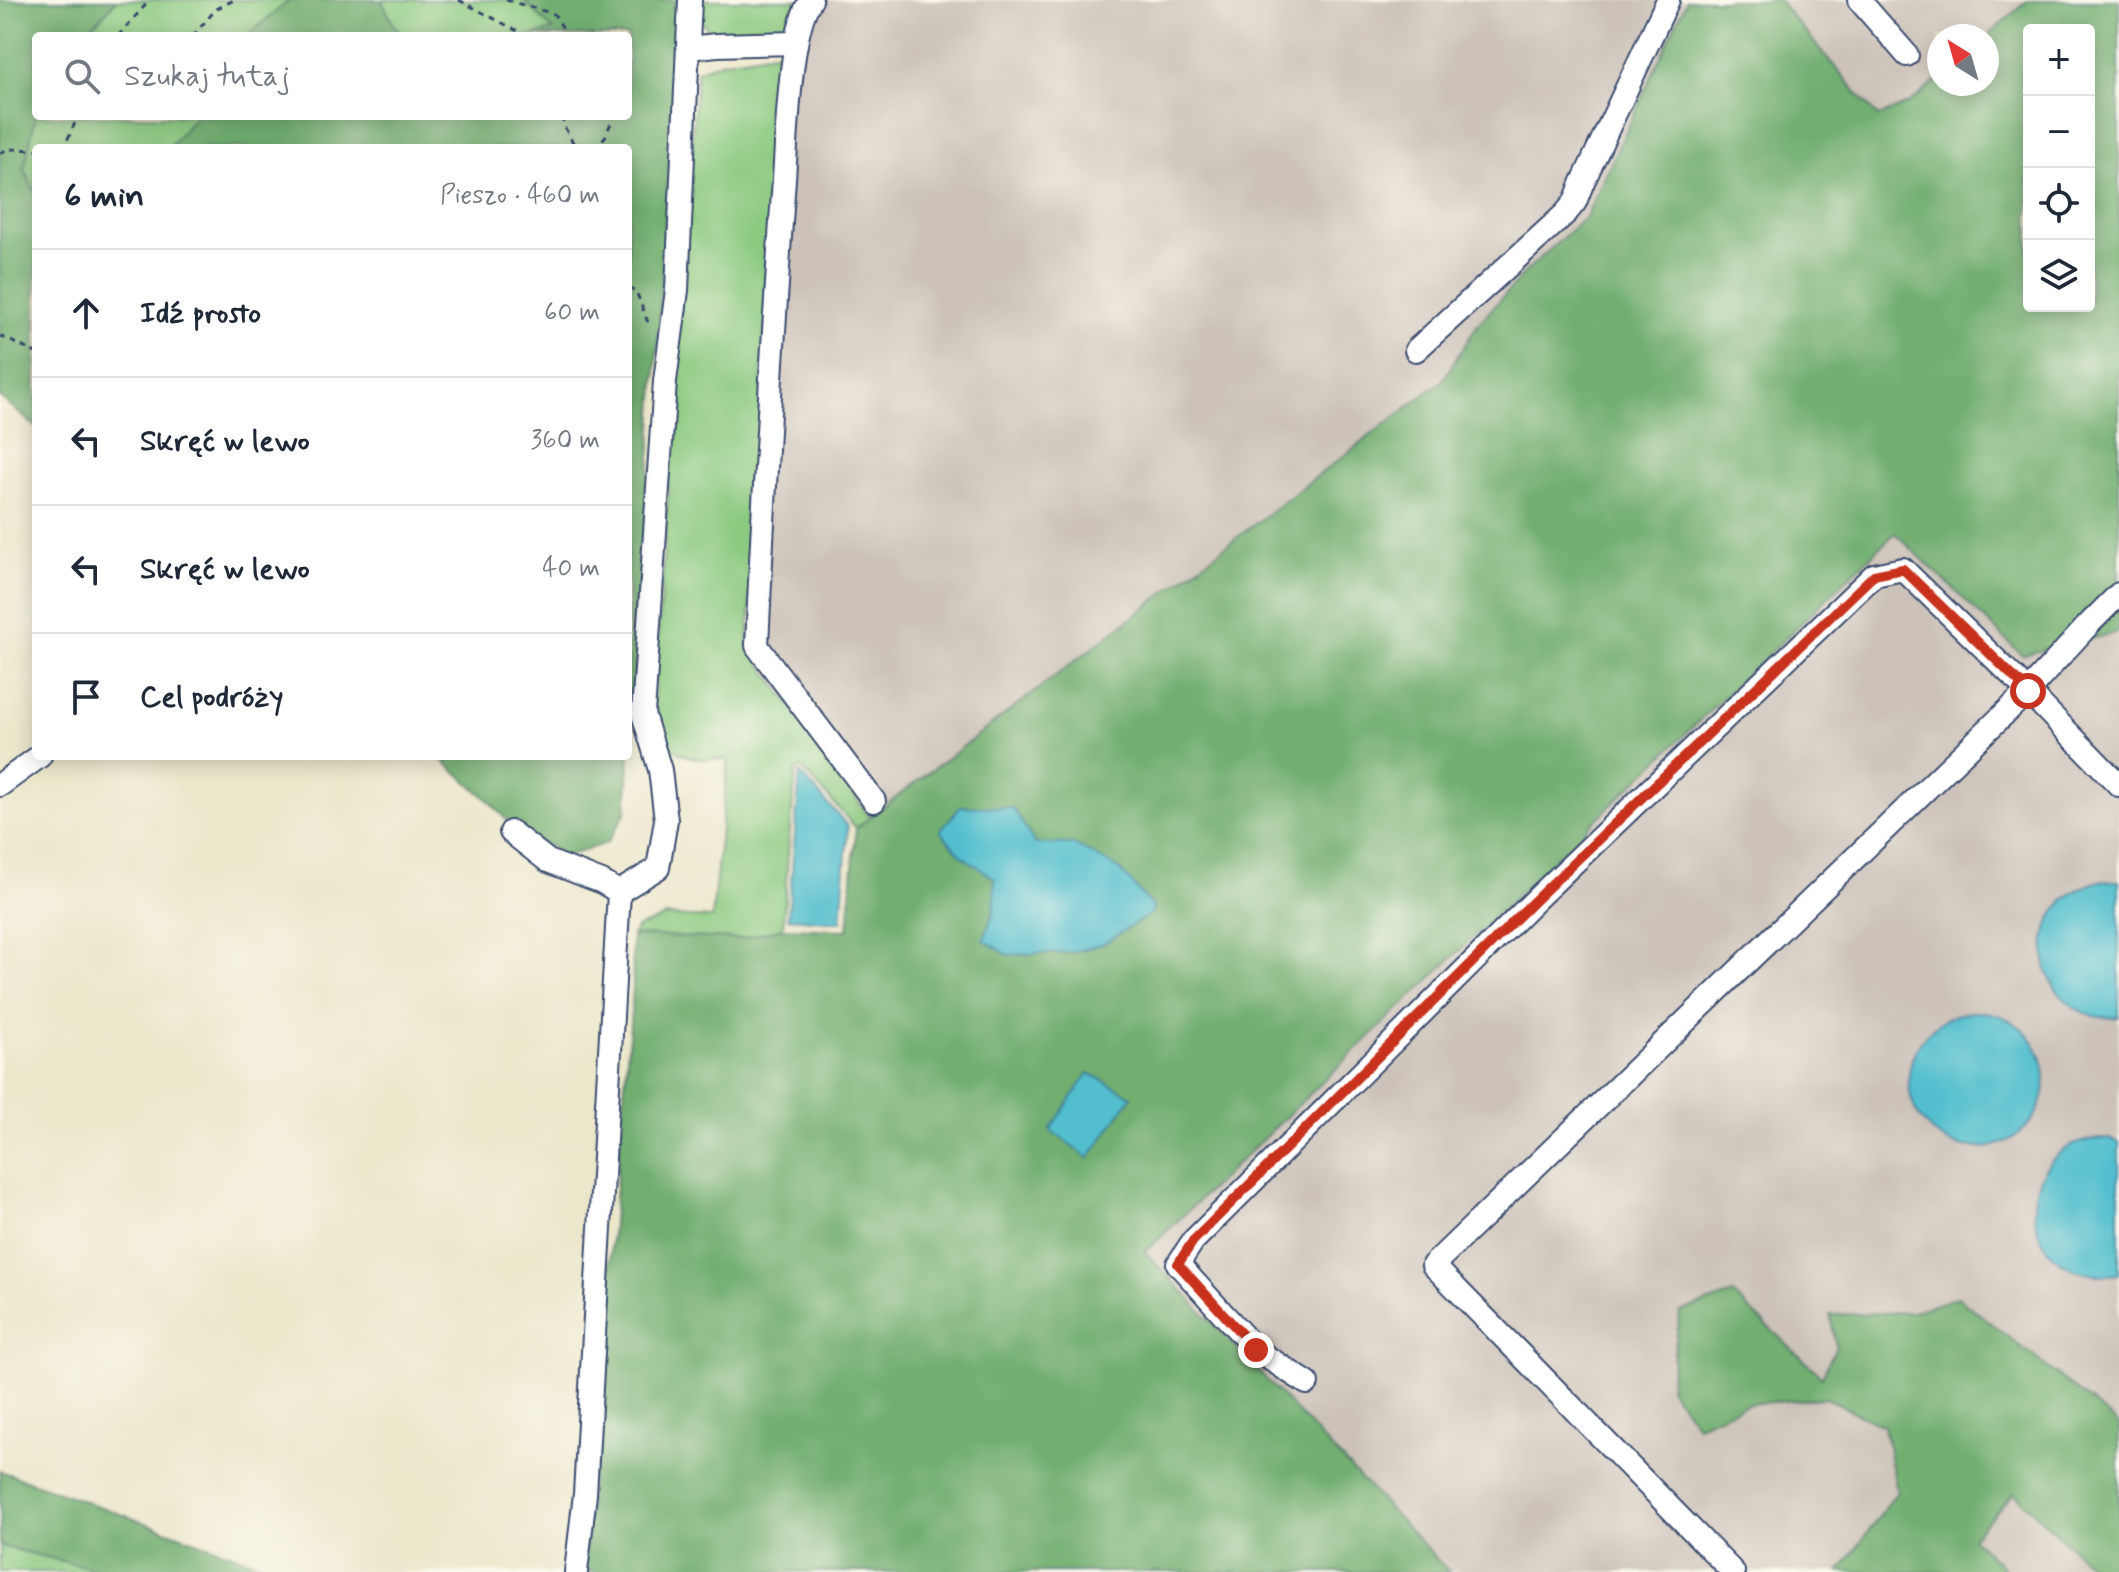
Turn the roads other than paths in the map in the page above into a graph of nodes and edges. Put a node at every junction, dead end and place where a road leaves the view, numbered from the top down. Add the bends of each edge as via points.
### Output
1 (690, 0) edge
2 (811, 0) edge
3 (1668, 0) edge
4 (1859, 0) edge
5 (796, 43) junction
6 (688, 48) junction
7 (1907, 55) dead end
8 (1416, 350) dead end
9 (2119, 594) edge
10 (2028, 691) junction
11 (34, 760) edge
12 (0, 785) edge
13 (2119, 785) edge
14 (874, 801) dead end
15 (511, 832) dead end
16 (619, 892) junction
17 (1307, 1383) dead end
18 (576, 1572) edge
19 (1733, 1572) edge

1 - 6 lane
2 - 5 lane
3 - 8 lane via 1575,202
4 - 7 lane
5 - 6 lane
5 - 14 lane via 775,298 757,646
6 - 16 lane via 677,290 665,381 643,714 660,770 666,820 658,868
9 - 10 lane
10 - 13 lane
10 - 17 lane via 1903,569 1874,575 1544,891 1193,1241 1178,1264 1256,1350
10 - 19 lane via 1433,1265
11 - 12 lane
15 - 16 lane via 548,861
16 - 18 lane via 585,1494

